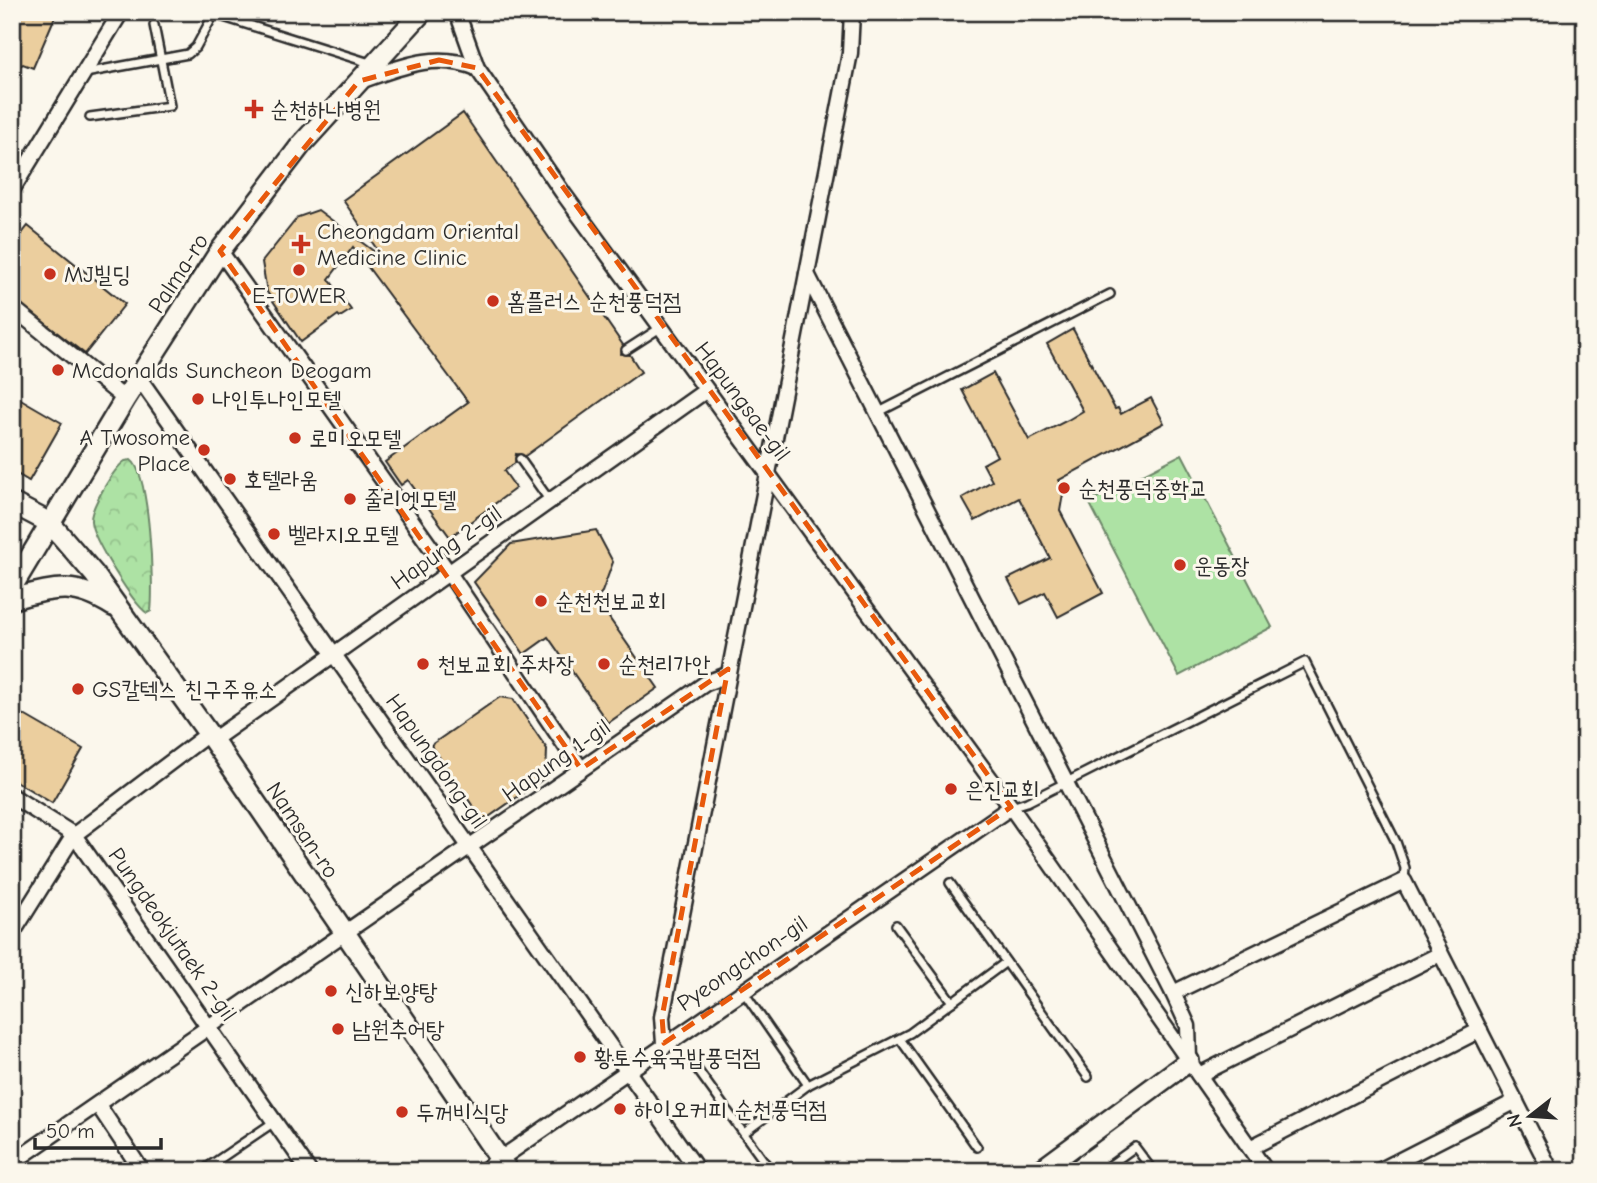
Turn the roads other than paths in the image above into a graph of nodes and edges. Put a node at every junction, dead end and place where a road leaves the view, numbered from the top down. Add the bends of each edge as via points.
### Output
1 (121, 12) edge
2 (422, 12) edge
3 (457, 12) edge
4 (852, 12) edge
5 (154, 25) dead end
6 (162, 61) junction
7 (373, 64) junction
8 (477, 68) junction
9 (85, 73) junction
10 (359, 81) junction
11 (90, 117) dead end
12 (12, 190) edge
13 (220, 251) junction
14 (807, 274) junction
15 (1110, 294) dead end
16 (12, 307) edge
17 (660, 328) junction
18 (626, 350) dead end
19 (139, 378) junction
20 (705, 391) junction
21 (125, 399) junction
22 (879, 412) junction
23 (520, 459) dead end
24 (767, 472) junction
25 (551, 502) junction
26 (12, 503) edge
27 (50, 523) junction
28 (449, 573) junction
29 (12, 587) edge
30 (12, 599) edge
31 (123, 612) junction
32 (335, 655) junction
33 (727, 675) junction
34 (210, 737) junction
35 (581, 769) junction
36 (1066, 783) junction
37 (12, 796) edge
38 (1011, 807) junction
39 (74, 835) junction
40 (470, 848) junction
41 (1404, 881) junction
42 (950, 883) dead end
43 (897, 925) dead end
44 (344, 933) junction
45 (12, 934) edge
46 (1440, 954) junction
47 (1006, 962) junction
48 (743, 990) junction
49 (1173, 993) junction
50 (952, 1002) junction
51 (210, 1026) junction
52 (1480, 1030) junction
53 (900, 1039) junction
54 (664, 1043) junction
55 (694, 1065) dead end
56 (1194, 1068) junction
57 (627, 1069) junction
58 (1088, 1077) dead end
59 (808, 1085) junction
60 (1516, 1101) junction
61 (97, 1105) junction
62 (274, 1121) junction
63 (744, 1133) junction
64 (977, 1147) dead end
65 (1250, 1147) junction
66 (12, 1163) edge
67 (504, 1165) edge
68 (1105, 1170) edge
69 (142, 1171) edge
70 (202, 1171) edge
71 (309, 1171) edge
72 (482, 1171) edge
73 (698, 1171) edge
74 (771, 1171) edge
75 (1040, 1171) edge
76 (1153, 1171) edge
77 (1266, 1171) edge
78 (1378, 1171) edge
79 (1551, 1171) edge

1 - 9 street
2 - 7 street, Palma-ro
3 - 8 street, Hapungsae-gil
4 - 14 street via 850,53
5 - 6 lane
6 - 7 lane via 196,47 214,15
6 - 9 lane
6 - 11 lane via 170,106
7 - 10 street, Palma-ro
8 - 10 street via 457,59 439,60
8 - 17 street, Hapungsae-gil
9 - 12 street
10 - 13 street, Palma-ro via 302,145
13 - 19 street, Palma-ro
13 - 28 street
14 - 22 street
14 - 24 street
15 - 22 lane
16 - 21 street
17 - 18 lane
17 - 20 street, Hapungsae-gil
19 - 21 street, Palma-ro
19 - 32 street, Hapungdong-gil
20 - 24 street, Hapungsae-gil
20 - 25 street, Hapung 2-gil
21 - 27 street, Palma-ro
22 - 36 street
23 - 25 lane
24 - 33 street
24 - 38 street, Hapungsae-gil
25 - 28 street, Hapung 2-gil
26 - 27 street
27 - 29 street, Palma-ro
27 - 31 street, Namsan-ro
28 - 32 street, Hapung 2-gil
28 - 35 street
30 - 31 street via 53,588 83,590
31 - 34 street, Namsan-ro
32 - 34 street, Hapung 2-gil
32 - 40 street, Hapungdong-gil
33 - 35 street, Hapung 1-gil via 706,683
33 - 54 street via 662,1017
34 - 39 street, Hapung 2-gil
34 - 44 street, Namsan-ro
35 - 40 street, Hapung 1-gil
36 - 38 lane
36 - 41 lane via 1305,662 1396,842 1405,868
36 - 49 street
37 - 39 street, Pungdeokjutaek 2-gil
38 - 48 street, Pyeongchon-gil
38 - 56 street, Hapungsae-gil
39 - 45 street
39 - 51 street, Pungdeokjutaek 2-gil
40 - 44 street, Hapung 1-gil
40 - 57 street, Hapungdong-gil
41 - 46 street
41 - 49 street
42 - 47 lane
43 - 50 lane
44 - 51 street, Hapung 1-gil
44 - 67 street, Namsan-ro
46 - 52 street
46 - 56 street
47 - 50 lane
47 - 58 lane
48 - 54 street, Pyeongchon-gil
48 - 59 lane
49 - 56 street via 1188,1026
50 - 53 lane
51 - 61 street, Hapung 1-gil
51 - 62 street, Pungdeokjutaek 2-gil
52 - 60 street
52 - 65 street
53 - 59 lane
53 - 64 lane
54 - 57 street, Pyeongchon-gil
55 - 63 lane
56 - 65 street
56 - 75 street
57 - 67 street, Pyeongchon-gil
57 - 73 street, Hapungdong-gil
59 - 63 lane
60 - 78 street
60 - 79 street
61 - 66 street, Hapung 1-gil
61 - 69 street
62 - 70 lane
62 - 71 street, Pungdeokjutaek 2-gil
63 - 74 lane
65 - 77 street
67 - 72 street, Pyeongchon-gil
68 - 76 lane via 1135,1147

